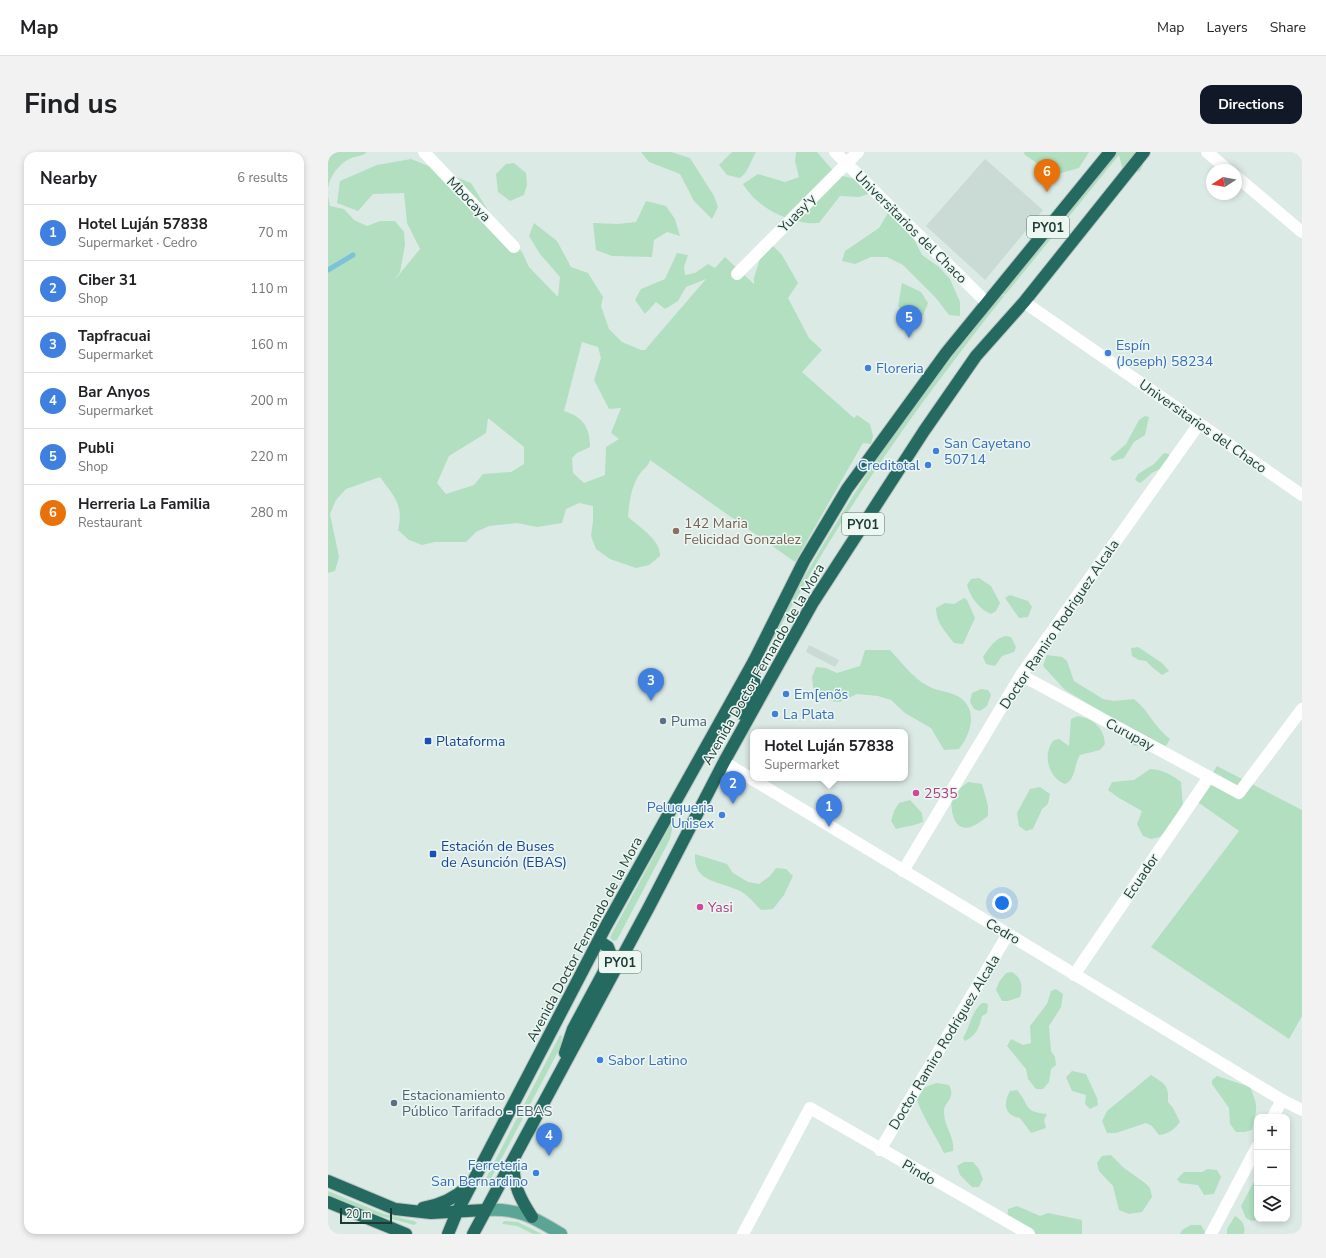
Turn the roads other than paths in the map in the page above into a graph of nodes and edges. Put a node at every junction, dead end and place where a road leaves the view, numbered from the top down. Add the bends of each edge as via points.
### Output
1 (424, 152) edge
2 (835, 152) edge
3 (858, 152) edge
4 (1110, 152) edge
5 (1144, 152) edge
6 (1207, 152) edge
7 (846, 163) junction
8 (1221, 164) edge
9 (1242, 181) edge
10 (1302, 232) edge
11 (514, 247) dead end
12 (737, 274) dead end
13 (986, 302) junction
14 (1024, 302) junction
15 (1199, 424) junction
16 (1302, 495) edge
17 (754, 661) junction
18 (1021, 675) junction
19 (1302, 709) edge
20 (724, 762) junction
21 (1208, 777) junction
22 (750, 778) edge
23 (755, 781) edge
24 (681, 843) junction
25 (903, 871) junction
26 (1008, 934) junction
27 (599, 941) junction
28 (1074, 975) junction
29 (562, 1070) junction
30 (1282, 1100) junction
31 (1302, 1110) edge
32 (1275, 1114) edge
33 (880, 1150) junction
34 (1255, 1150) edge
35 (514, 1161) junction
36 (474, 1180) junction
37 (328, 1181) edge
38 (328, 1202) edge
39 (485, 1210) junction
40 (406, 1211) junction
41 (457, 1212) junction
42 (532, 1217) junction
43 (385, 1230) edge
44 (406, 1234) edge
45 (448, 1234) edge
46 (473, 1234) edge
47 (561, 1234) edge
48 (743, 1234) edge
49 (1029, 1234) edge
50 (1211, 1234) edge

1 - 11 street, Mbocaya
2 - 7 street, Universitarios del Chaco
3 - 7 street, Yuasy'y
4 - 13 highway, Avenida Doctor Fernando de la Mora / PY01
5 - 14 highway, Avenida Doctor Fernando de la Mora / PY01
6 - 8 street
7 - 12 street, Yuasy'y
7 - 13 street, Universitarios del Chaco
9 - 10 street
13 - 17 highway, Avenida Doctor Fernando de la Mora / PY01 via 847,489 804,561
14 - 15 street, Universitarios del Chaco
14 - 20 highway, Avenida Doctor Fernando de la Mora / PY01 via 976,356 889,484 812,604
15 - 16 street, Universitarios del Chaco
15 - 18 street, Doctor Ramiro Rodriguez Alcala
17 - 24 highway via 754,685 748,702 691,815
17 - 27 highway, Avenida Doctor Fernando de la Mora / PY01
18 - 21 street, Curupay
18 - 25 street, Doctor Ramiro Rodriguez Alcala
19 - 21 street, Curupay via 1239,793
20 - 22 street, Cedro
20 - 24 highway, Avenida Doctor Fernando de la Mora / PY01
21 - 28 street, Ecuador
23 - 25 street, Cedro
24 - 29 highway, Avenida Doctor Fernando de la Mora / PY01 via 650,907
25 - 26 street, Cedro
26 - 28 street, Cedro
26 - 33 street, Doctor Ramiro Rodriguez Alcala
27 - 29 highway via 608,947 608,964 568,1042
27 - 36 highway, Avenida Doctor Fernando de la Mora / PY01
28 - 30 street, Cedro
29 - 35 highway, Avenida Doctor Fernando de la Mora / PY01
30 - 31 street, Cedro
30 - 32 street
33 - 48 street, Pindo via 810,1108
33 - 49 street, Pindo
34 - 50 street
35 - 39 highway, Avenida Doctor Fernando de la Mora / PY01
35 - 42 highway via 515,1185
36 - 40 highway via 455,1197 434,1206
36 - 41 highway, Avenida Doctor Fernando de la Mora / PY01
37 - 40 highway via 394,1209
38 - 43 highway
39 - 41 highway
39 - 42 main road via 516,1211
39 - 46 highway, Avenida Doctor Fernando de la Mora / PY01
40 - 41 highway
41 - 45 highway, Avenida Doctor Fernando de la Mora / PY01
42 - 47 main road
43 - 44 highway

